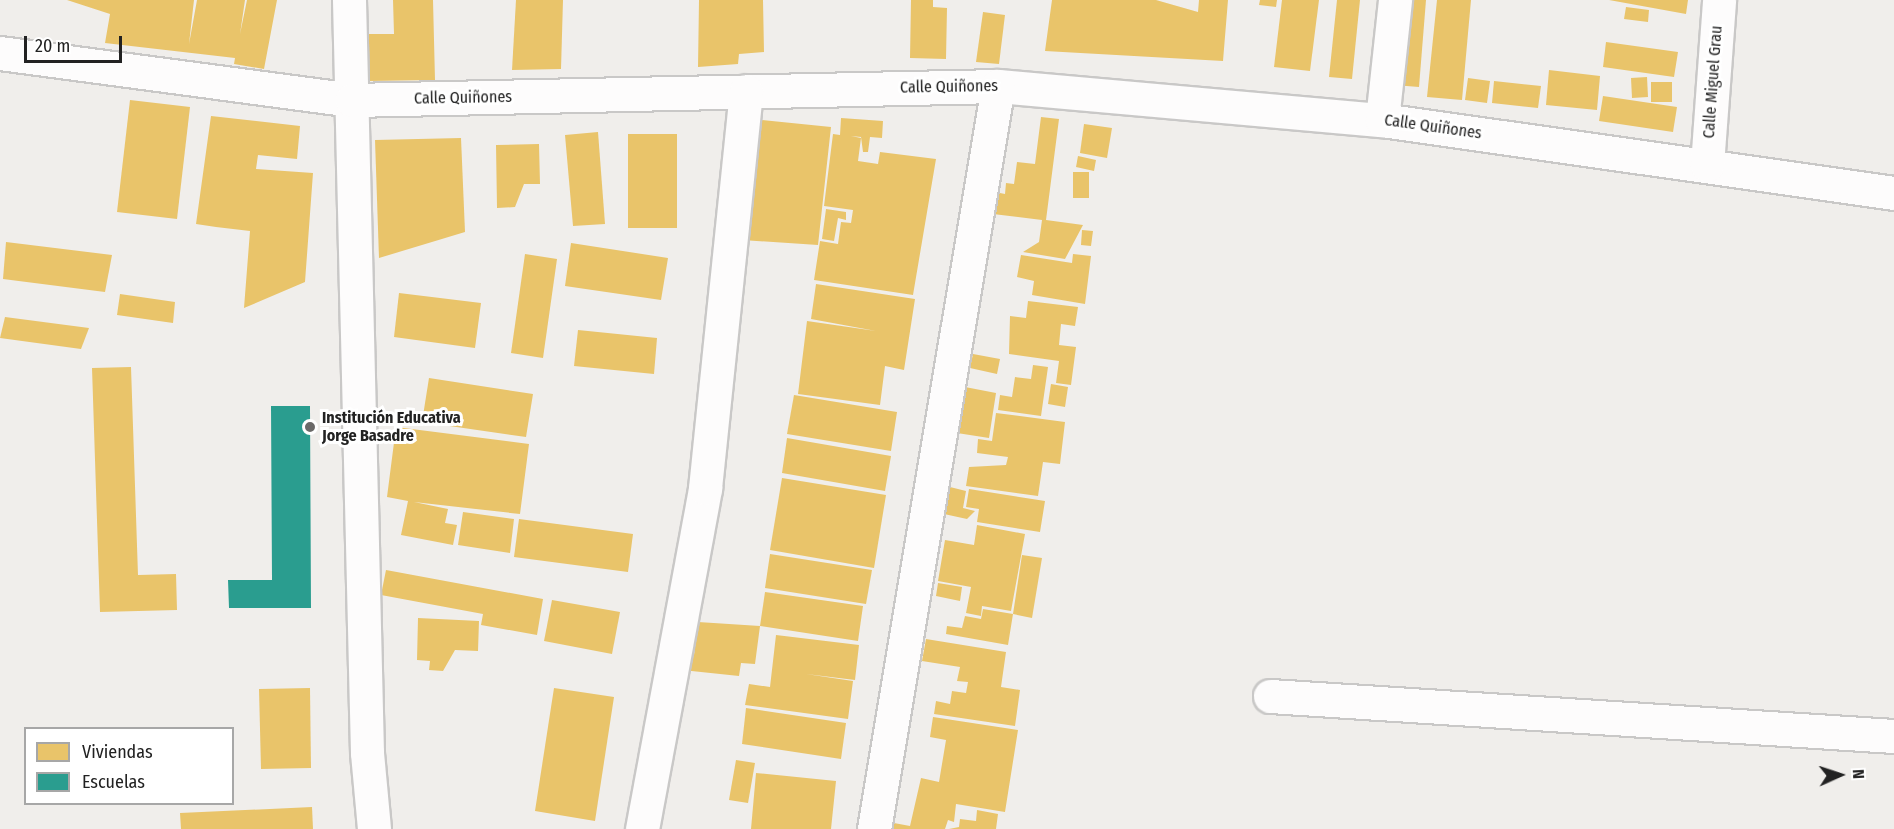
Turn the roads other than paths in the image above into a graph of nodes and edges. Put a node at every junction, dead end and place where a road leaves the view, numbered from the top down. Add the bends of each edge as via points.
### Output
1 (349, 0) edge
2 (1395, 0) edge
3 (1719, 0) edge
4 (0, 53) edge
5 (998, 86) junction
6 (746, 91) junction
7 (352, 100) junction
8 (1382, 120) junction
9 (1707, 165) junction
10 (1894, 193) edge
11 (1270, 696) dead end
12 (1894, 736) edge
13 (374, 829) edge
14 (380, 829) edge
15 (642, 829) edge
16 (874, 829) edge

1 - 7 street
2 - 8 street
3 - 9 street, Calle Miguel Grau
4 - 7 street, Calle Quiñones
5 - 6 street, Calle Quiñones
5 - 8 street, Calle Quiñones
5 - 16 street
6 - 7 street, Calle Quiñones
6 - 15 street via 705,489
7 - 13 street via 367,753
8 - 9 street, Calle Quiñones
9 - 10 street, Calle Quiñones
11 - 12 street
13 - 14 street

